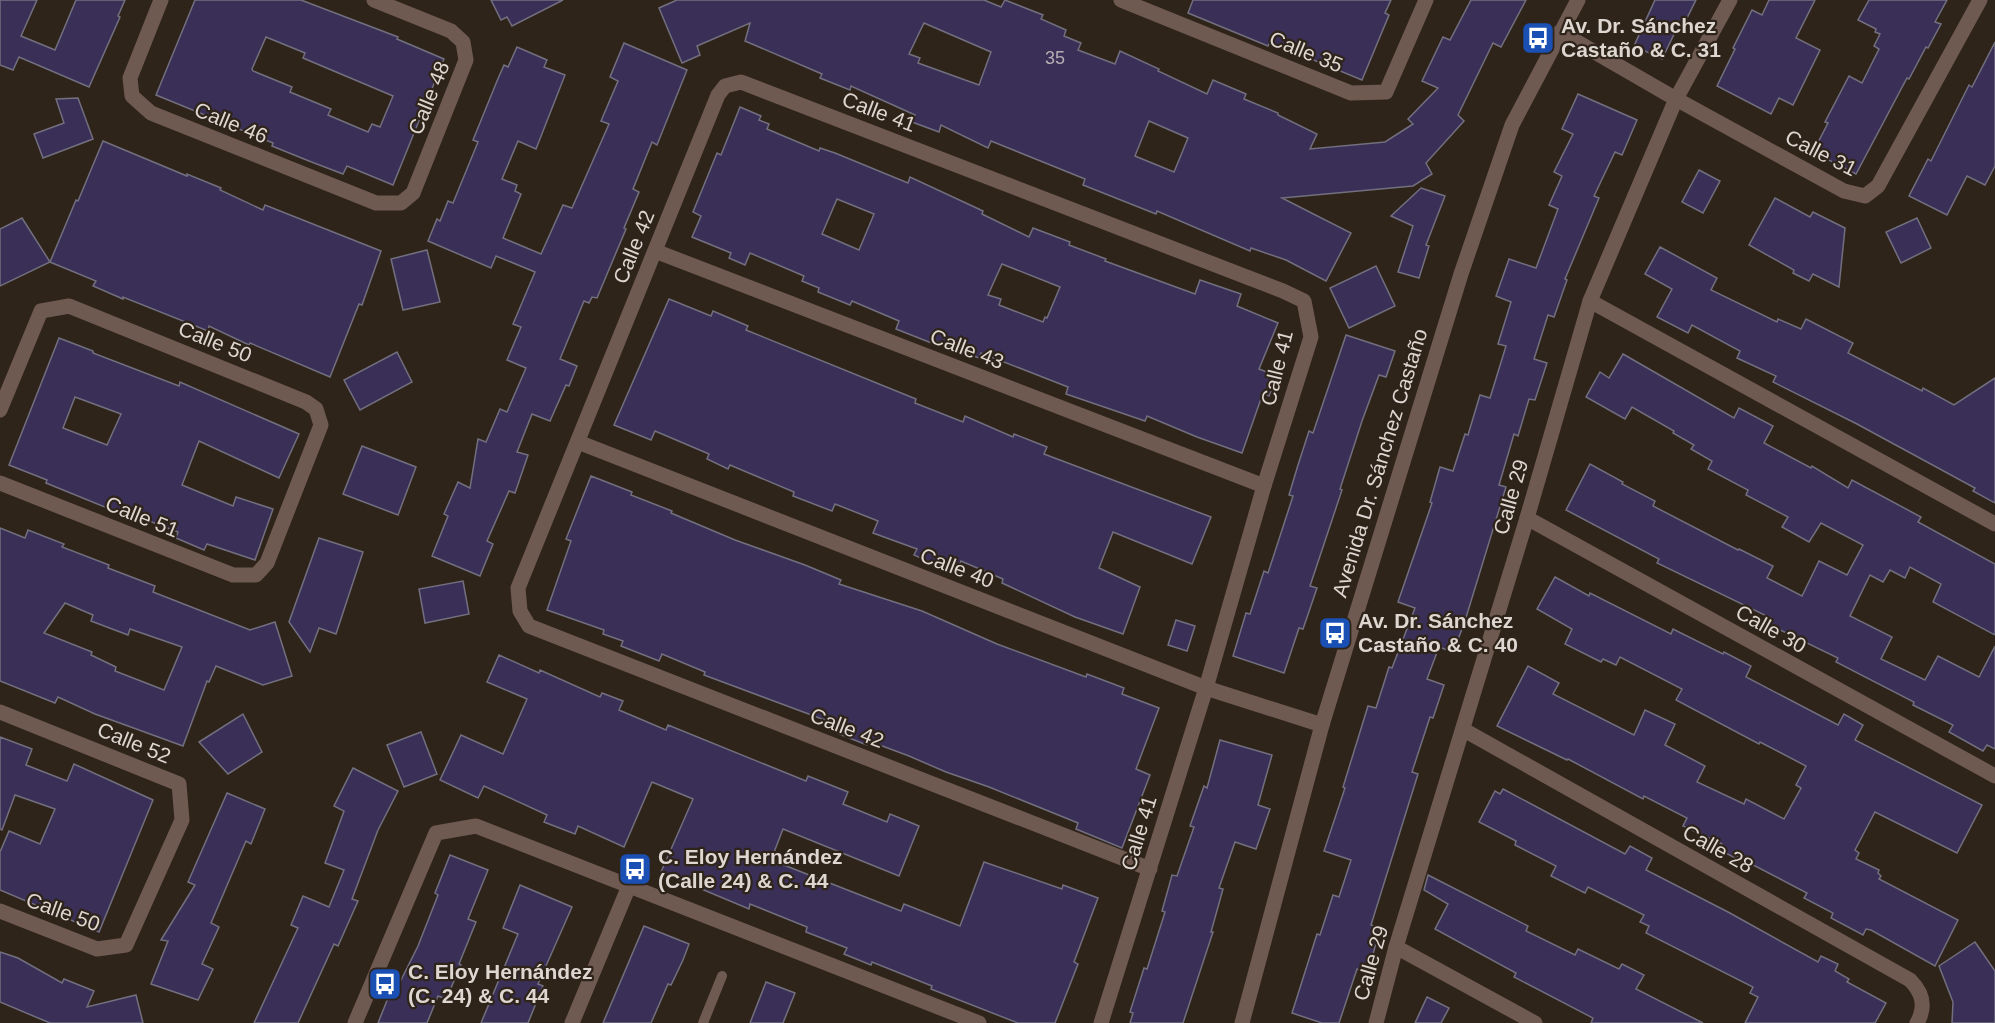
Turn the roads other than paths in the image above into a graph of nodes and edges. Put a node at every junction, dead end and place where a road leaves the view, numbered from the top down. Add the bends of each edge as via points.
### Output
1 (161, 0) edge
2 (374, 0) edge
3 (1121, 0) edge
4 (1426, 0) edge
5 (1578, 0) edge
6 (1730, 0) edge
7 (1980, 0) edge
8 (1560, 33) junction
9 (741, 82) joint
10 (1676, 99) junction
11 (413, 193) joint
12 (655, 251) junction
13 (1590, 301) junction
14 (0, 410) edge
15 (578, 442) junction
16 (0, 483) edge
17 (1264, 486) junction
18 (1527, 519) junction
19 (1995, 524) edge
20 (267, 563) joint
21 (1206, 688) junction
22 (0, 712) edge
23 (1322, 725) junction
24 (1464, 730) junction
25 (1995, 776) edge
26 (165, 858) joint
27 (1150, 869) junction
28 (629, 886) junction
29 (0, 911) edge
30 (1396, 947) junction
31 (722, 976) dead end
32 (355, 1023) edge
33 (572, 1023) edge
34 (703, 1023) edge
35 (979, 1023) edge
36 (1101, 1023) edge
37 (1242, 1023) edge
38 (1376, 1023) edge
39 (1535, 1023) edge
40 (1917, 1023) edge

1 - 11 street, Calle 46 via 130,78 132,96 151,113 376,203 401,203
2 - 11 street, Calle 48 via 451,31 463,42 466,60
3 - 4 street, Calle 35 via 1351,93 1386,92
5 - 8 street, Avenida Dr. Sánchez Castaño
6 - 10 street, Calle 29
7 - 10 street, Calle 31 via 1878,186 1865,196 1844,191
8 - 10 street, Calle 31
8 - 23 street, Avenida Dr. Sánchez Castaño via 1504,146
9 - 12 street, Calle 42 via 725,86 717,95
9 - 17 street, Calle 41 via 1304,301 1311,337
10 - 13 street, Calle 29
12 - 15 street, Calle 42
12 - 17 street, Calle 43
13 - 18 street, Calle 29
13 - 19 street
14 - 20 street, Calle 50 via 41,311 69,306 306,402 316,409 321,425
15 - 21 street, Calle 40
15 - 27 street, Calle 42 via 518,588 520,611 529,627
16 - 20 street, Calle 51 via 233,575 256,576
17 - 21 street, Calle 41
18 - 24 street, Calle 29
18 - 25 street, Calle 30
21 - 23 street, Calle 40
21 - 27 street, Calle 41
22 - 26 street, Calle 52 via 179,784 182,820
23 - 37 street, Avenida Dr. Sánchez Castaño
24 - 30 street, Calle 29
24 - 40 street, Calle 28 via 1910,981 1920,990 1923,1012
26 - 29 street, Calle 50 via 126,945 97,949
27 - 36 street, Calle 41
28 - 32 street via 476,826 436,833
28 - 33 street
28 - 35 street
30 - 38 street, Calle 29
30 - 39 street
31 - 34 lane

